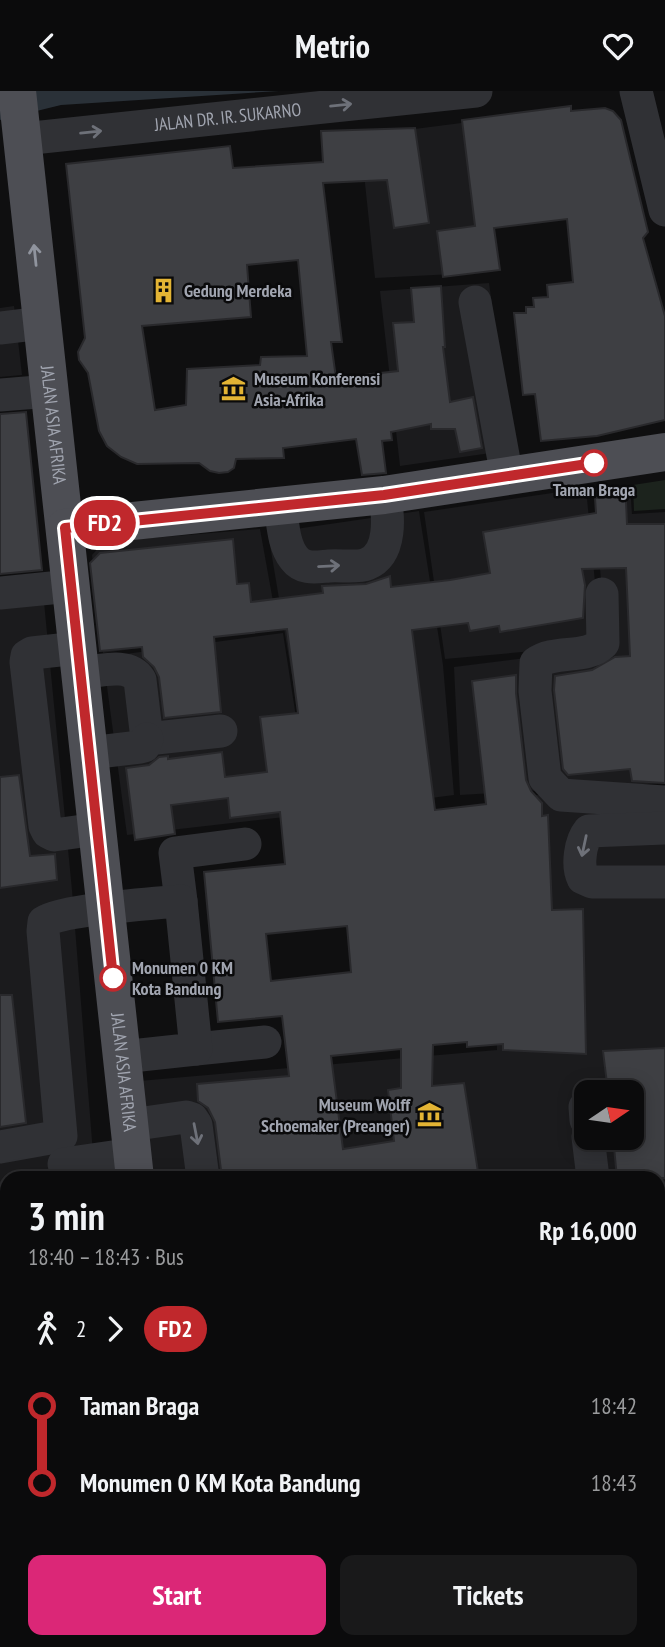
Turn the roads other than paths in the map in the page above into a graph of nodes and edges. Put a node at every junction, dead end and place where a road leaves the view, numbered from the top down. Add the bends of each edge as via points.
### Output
1 (17, 91) edge
2 (477, 91) edge
3 (636, 91) edge
4 (393, 95) edge
5 (23, 139) junction
6 (665, 210) edge
7 (475, 302) dead end
8 (42, 323) junction
9 (0, 328) edge
10 (50, 391) junction
11 (0, 395) edge
12 (665, 452) edge
13 (507, 477) junction
14 (384, 495) junction
15 (279, 506) junction
16 (65, 528) junction
17 (71, 586) junction
18 (0, 593) edge
19 (602, 594) dead end
20 (71, 657) junction
21 (221, 731) dead end
22 (147, 739) junction
23 (89, 753) junction
24 (665, 802) edge
25 (665, 828) edge
26 (86, 831) junction
27 (245, 844) dead end
28 (665, 882) edge
29 (181, 901) junction
30 (106, 909) junction
31 (265, 1042) dead end
32 (196, 1049) junction
33 (122, 1057) junction
34 (0, 1147) edge
35 (590, 1150) edge
36 (133, 1152) edge
37 (64, 1159) edge
38 (202, 1171) edge
39 (592, 1171) edge

1 - 5 main road, JALAN ASIA AFRIKA
2 - 4 street, JALAN DR. IR. SUKARNO
3 - 6 street
5 -> 4 street, JALAN DR. IR. SUKARNO
8 -> 5 main road, JALAN ASIA AFRIKA
7 - 13 street
8 - 9 street
8 - 10 main road, JALAN ASIA AFRIKA
10 - 11 street
10 - 16 main road, JALAN ASIA AFRIKA
12 - 13 main road
13 - 14 main road
14 - 15 main road
15 -> 14 street via 287,545 306,568 367,564 387,538
15 - 16 main road
16 - 17 main road, JALAN ASIA AFRIKA
17 - 18 street
17 - 20 main road, JALAN ASIA AFRIKA
19 - 24 street via 603,643 596,650 544,657 536,663 545,778 561,795
20 - 22 street via 135,673 140,680
20 - 23 main road, JALAN ASIA AFRIKA
20 - 26 street via 32,653 26,662 45,826 54,835
21 - 22 street
22 - 23 street via 140,747
23 - 26 main road, JALAN ASIA AFRIKA
25 -> 28 street via 589,831 584,836 579,870 592,882
26 - 30 main road, JALAN ASIA AFRIKA
27 - 29 street via 175,853
29 - 30 street
29 - 32 street
30 - 33 main road, JALAN ASIA AFRIKA
30 - 37 street via 50,917 44,922
31 - 32 street
32 - 33 street
33 - 36 main road, JALAN ASIA AFRIKA
34 - 37 street
35 - 39 street
36 - 37 street
36 -> 38 street via 186,1117 195,1125

